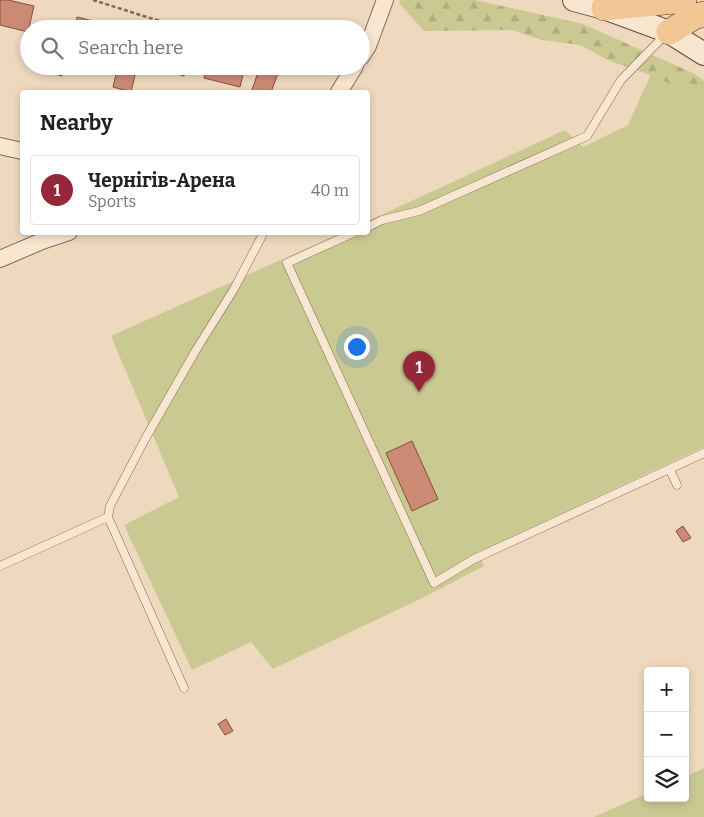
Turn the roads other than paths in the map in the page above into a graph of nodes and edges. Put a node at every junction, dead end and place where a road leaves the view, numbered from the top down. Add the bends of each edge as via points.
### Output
1 (385, 0) edge
2 (574, 0) edge
3 (684, 0) edge
4 (604, 8) junction
5 (704, 14) edge
6 (668, 32) junction
7 (370, 41) edge
8 (704, 54) edge
9 (349, 75) edge
10 (340, 90) edge
11 (0, 146) edge
12 (20, 151) edge
13 (370, 226) edge
14 (61, 235) edge
15 (262, 235) edge
16 (349, 235) edge
17 (0, 259) edge
18 (704, 453) edge
19 (670, 470) junction
20 (677, 485) dead end
21 (108, 517) junction
22 (0, 566) edge
23 (184, 688) dead end

1 - 7 street
2 - 4 main road
3 - 4 main road
4 - 6 main road
5 - 6 main road
6 - 8 main road
6 - 13 lane via 621,80 587,136 419,211
9 - 10 street
11 - 12 street
14 - 17 street
15 - 21 lane via 144,441 110,506
16 - 19 lane via 288,263 434,583 474,559
18 - 19 lane
19 - 20 lane
21 - 22 lane
21 - 23 lane

